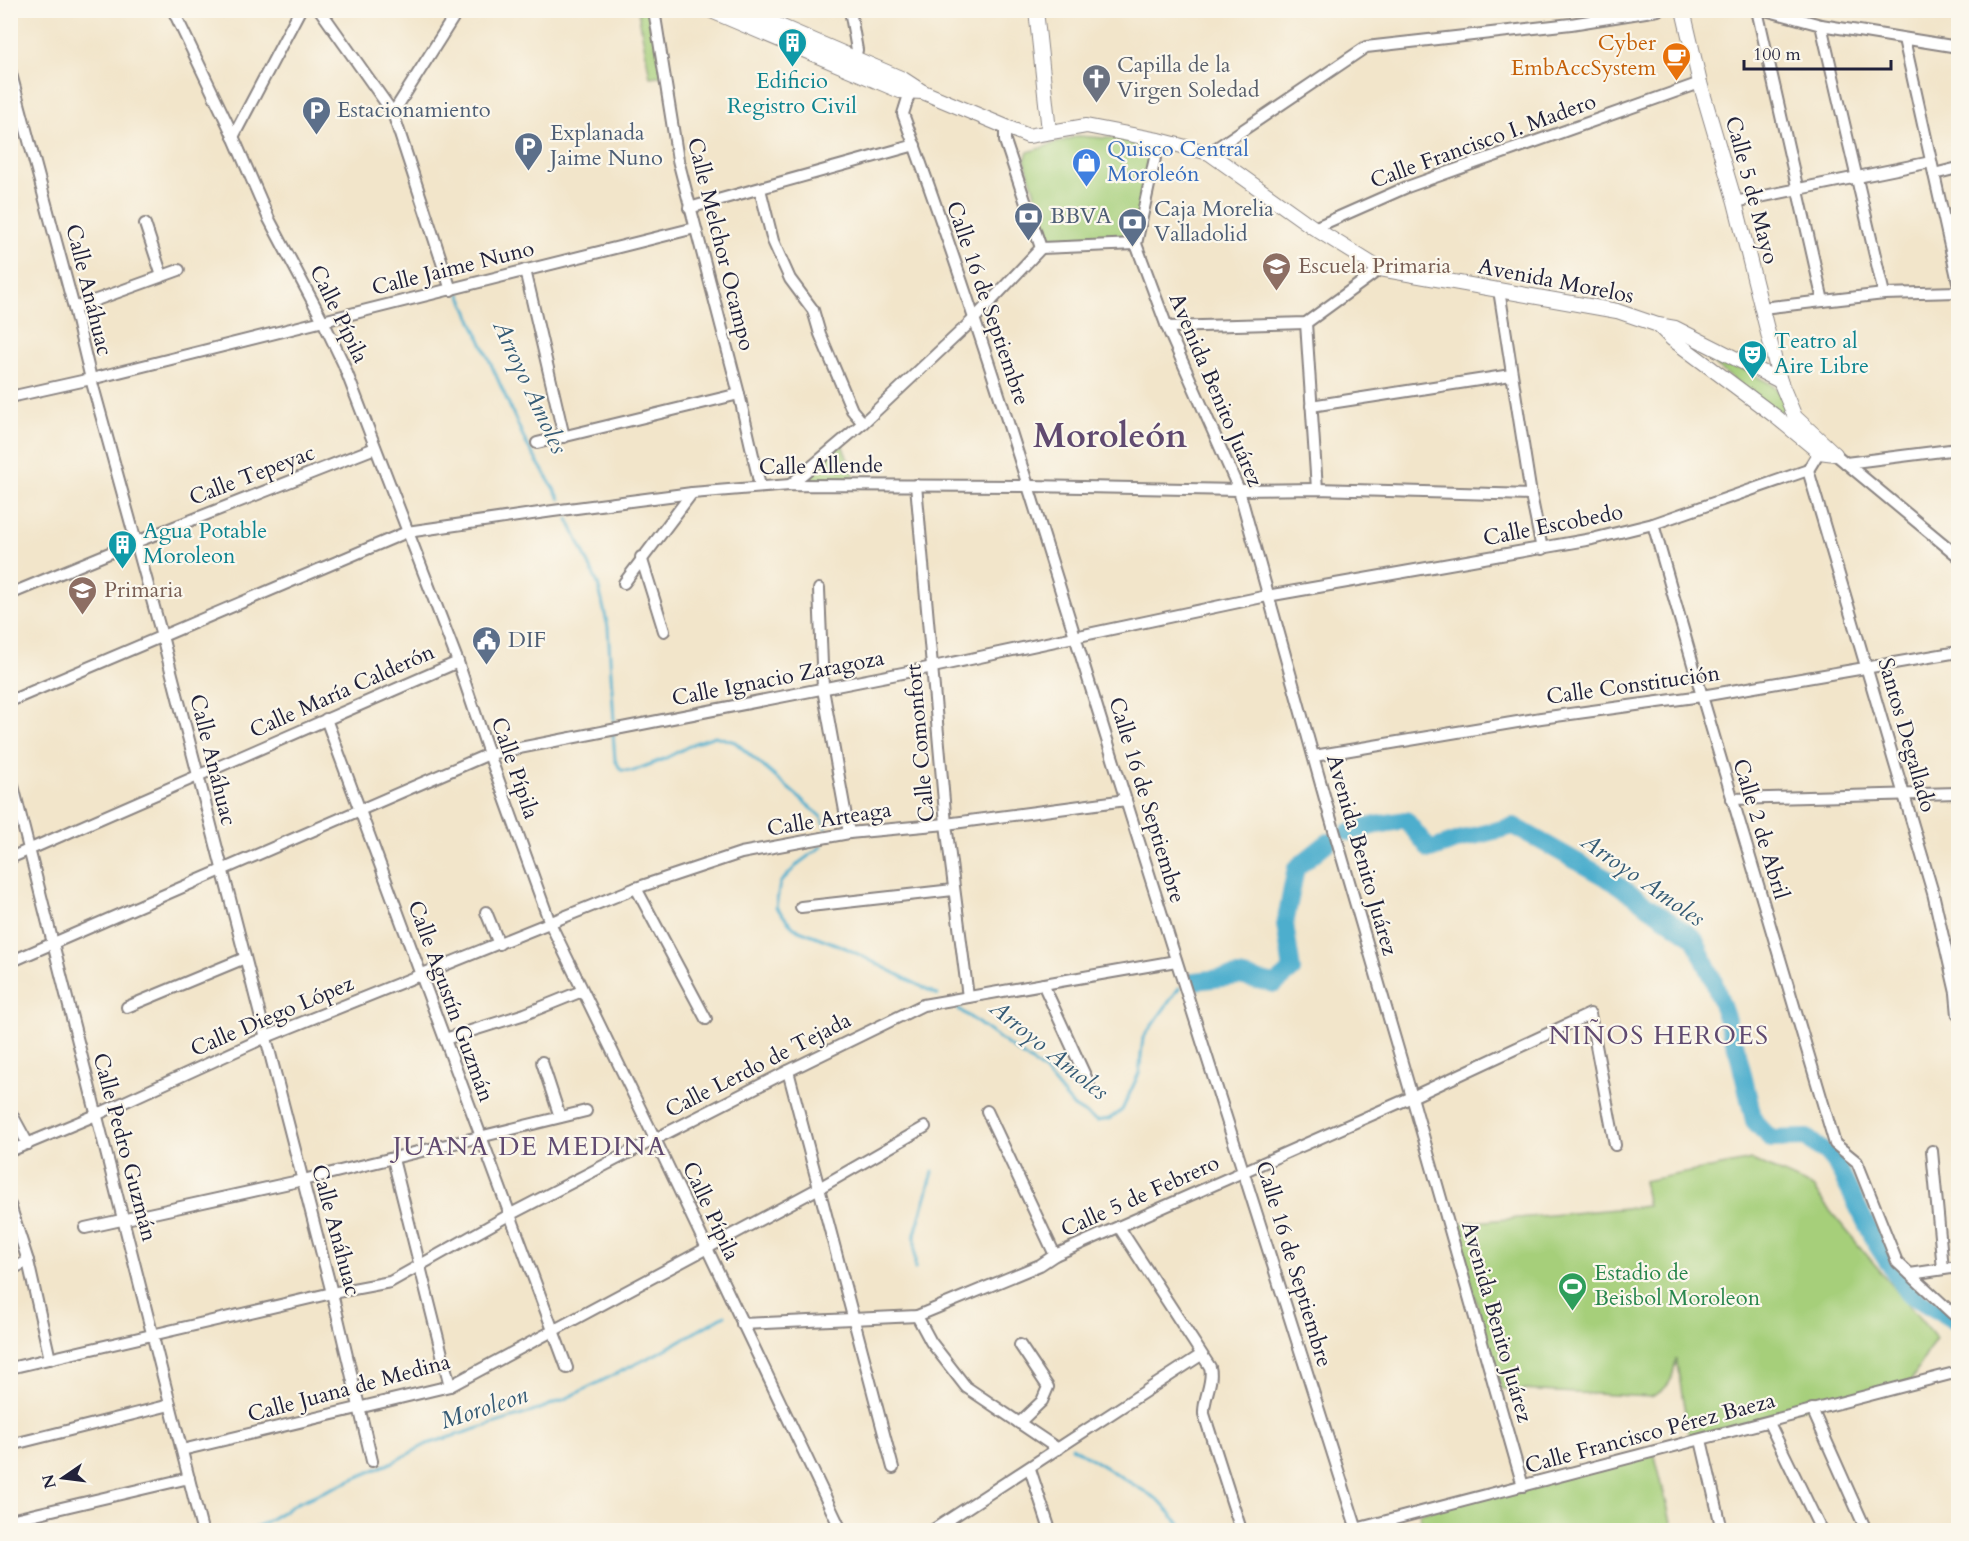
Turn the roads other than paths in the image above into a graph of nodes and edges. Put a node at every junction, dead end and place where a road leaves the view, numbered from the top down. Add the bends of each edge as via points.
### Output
1 (173, 10) edge
2 (300, 10) edge
3 (320, 10) edge
4 (458, 10) edge
5 (654, 10) edge
6 (709, 10) edge
7 (743, 10) edge
8 (850, 10) edge
9 (1036, 10) edge
10 (1658, 10) edge
11 (1683, 10) edge
12 (1757, 10) edge
13 (1765, 10) edge
14 (1802, 15) edge
15 (1821, 25) junction
16 (1904, 39) junction
17 (1959, 47) edge
18 (854, 65) junction
19 (10, 70) edge
20 (1700, 82) junction
21 (915, 89) junction
22 (393, 113) junction
23 (1005, 127) junction
24 (1048, 131) junction
25 (233, 137) junction
26 (1159, 140) junction
27 (915, 145) junction
28 (1209, 153) junction
29 (1931, 162) junction
30 (1959, 168) edge
31 (1934, 174) junction
32 (1857, 179) junction
33 (760, 189) junction
34 (1797, 191) junction
35 (1735, 202) junction
36 (689, 208) junction
37 (145, 224) dead end
38 (695, 228) junction
39 (1314, 228) junction
40 (1136, 244) junction
41 (1041, 248) junction
42 (1380, 269) junction
43 (179, 270) dead end
44 (525, 270) junction
45 (162, 276) junction
46 (1959, 282) edge
47 (451, 290) junction
48 (1499, 290) junction
49 (1959, 292) edge
50 (1884, 294) junction
51 (1822, 301) junction
52 (74, 308) junction
53 (1762, 308) junction
54 (974, 319) junction
55 (323, 321) junction
56 (1306, 323) junction
57 (1658, 325) junction
58 (1167, 327) junction
59 (1511, 375) junction
60 (91, 379) junction
61 (1780, 381) junction
62 (739, 394) junction
63 (10, 397) edge
64 (1786, 400) junction
65 (1311, 406) junction
66 (1775, 416) junction
67 (863, 423) junction
68 (564, 437) junction
69 (537, 444) dead end
70 (1822, 447) junction
71 (375, 448) junction
72 (1959, 449) edge
73 (1840, 458) junction
74 (1808, 470) junction
75 (790, 485) junction
76 (916, 485) junction
77 (760, 486) junction
78 (1030, 486) junction
79 (1317, 489) junction
80 (1239, 490) junction
81 (692, 493) junction
82 (1531, 495) junction
83 (1653, 524) junction
84 (407, 532) junction
85 (136, 542) junction
86 (1542, 549) junction
87 (1959, 556) edge
88 (641, 557) junction
89 (624, 583) dead end
90 (819, 589) dead end
91 (10, 594) edge
92 (1268, 596) junction
93 (664, 631) dead end
94 (162, 636) junction
95 (1075, 638) junction
96 (1959, 652) edge
97 (458, 662) junction
98 (933, 667) junction
99 (1867, 667) junction
100 (823, 689) junction
101 (1702, 696) junction
102 (10, 701) edge
103 (326, 719) junction
104 (489, 754) junction
105 (1314, 756) junction
106 (10, 774) edge
107 (197, 776) junction
108 (1959, 793) edge
109 (1905, 795) junction
110 (1126, 800) junction
111 (1732, 800) junction
112 (360, 808) junction
113 (946, 824) junction
114 (849, 833) junction
115 (30, 850) junction
116 (10, 858) edge
117 (222, 871) junction
118 (636, 888) junction
119 (953, 890) junction
120 (801, 907) dead end
121 (486, 912) dead end
122 (550, 923) junction
123 (53, 944) junction
124 (499, 944) junction
125 (245, 958) junction
126 (1176, 961) junction
127 (10, 962) edge
128 (421, 976) junction
129 (1043, 984) junction
130 (582, 991) junction
131 (968, 997) junction
132 (127, 1007) dead end
133 (1959, 1015) edge
134 (706, 1019) dead end
135 (266, 1037) junction
136 (445, 1039) junction
137 (542, 1062) dead end
138 (788, 1071) junction
139 (1089, 1084) dead end
140 (1412, 1097) junction
141 (10, 1111) edge
142 (586, 1111) dead end
143 (987, 1111) dead end
144 (96, 1115) junction
145 (560, 1117) junction
146 (925, 1127) dead end
147 (481, 1138) junction
148 (655, 1139) junction
149 (28, 1144) junction
150 (1615, 1145) dead end
151 (10, 1151) edge
152 (1932, 1151) dead end
153 (393, 1159) junction
154 (1244, 1171) junction
155 (303, 1180) junction
156 (819, 1188) junction
157 (10, 1205) edge
158 (509, 1215) junction
159 (125, 1220) junction
160 (1119, 1227) junction
161 (85, 1228) dead end
162 (707, 1247) junction
163 (1055, 1256) junction
164 (28, 1261) junction
165 (418, 1267) junction
166 (1959, 1267) edge
167 (1943, 1269) junction
168 (10, 1270) edge
169 (1910, 1274) junction
170 (332, 1293) junction
171 (917, 1316) junction
172 (1959, 1316) edge
173 (853, 1319) junction
174 (742, 1324) junction
175 (552, 1330) junction
176 (152, 1335) junction
177 (1020, 1346) dead end
178 (1201, 1355) junction
179 (50, 1359) junction
180 (10, 1368) edge
181 (567, 1368) dead end
182 (1959, 1372) edge
183 (450, 1386) junction
184 (170, 1405) junction
185 (359, 1408) junction
186 (1812, 1409) junction
187 (1019, 1423) junction
188 (1769, 1423) junction
189 (1701, 1440) junction
190 (10, 1445) edge
191 (1058, 1449) junction
192 (182, 1450) junction
193 (372, 1461) dead end
194 (893, 1468) dead end
195 (1030, 1469) junction
196 (189, 1479) junction
197 (1523, 1486) junction
198 (10, 1520) edge
199 (202, 1530) edge
200 (841, 1530) edge
201 (933, 1530) edge
202 (1050, 1530) edge
203 (1241, 1530) edge
204 (1355, 1530) edge
205 (1722, 1530) edge
206 (1821, 1530) edge
207 (1866, 1530) edge

1 - 25 street, Calle Pípila
2 - 25 street
3 - 22 street
4 - 22 street
5 - 36 street, Calle Melchor Ocampo
6 - 18 street
7 - 18 street
8 - 18 street via 856,50
9 - 24 street
10 - 28 street via 1366,47
11 - 20 street, Calle 5 de Mayo
12 - 34 street
13 - 14 street
14 - 15 street
15 - 16 street
15 - 32 street
16 - 17 street
16 - 29 street
18 - 21 street
19 - 52 street, Calle Anáhuac
20 - 35 street, Calle 5 de Mayo
20 - 39 street, Calle Francisco I. Madero via 1407,188
21 - 23 street
21 - 27 street, Calle 16 de Septiembre via 903,114
22 - 47 street
23 - 24 street via 1028,136
23 - 41 street via 1005,141
24 - 26 street via 1086,126
25 - 55 street, Calle Pípila via 269,219
26 - 28 street
26 - 40 street
27 - 33 street
27 - 54 street, Calle 16 de Septiembre
28 - 39 street, Avenida Morelos
29 - 31 street
29 - 32 street
30 - 31 street
31 - 46 street
32 - 34 street
32 - 50 street
33 - 36 street
33 - 67 street via 773,241 790,279 813,310 852,410
34 - 35 street
34 - 51 street
35 - 53 street, Calle 5 de Mayo
36 - 38 street, Calle Melchor Ocampo
37 - 45 street
38 - 44 street, Calle Jaime Nuno
38 - 62 street, Calle Melchor Ocampo
39 - 42 street, Avenida Morelos
40 - 41 street
40 - 58 street, Avenida Benito Juárez
41 - 54 street
42 - 48 street, Avenida Morelos
42 - 56 street
43 - 45 street
44 - 47 street, Calle Jaime Nuno
44 - 68 street
45 - 52 street
47 - 55 street, Calle Jaime Nuno
48 - 57 street, Avenida Morelos via 1617,311
48 - 59 street
49 - 50 street
50 - 51 street
51 - 53 street
52 - 60 street, Calle Anáhuac
53 - 61 street, Calle 5 de Mayo
54 - 67 street
54 - 78 street, Calle 16 de Septiembre
55 - 60 street, Calle Jaime Nuno
55 - 71 street, Calle Pípila
56 - 58 street
56 - 65 street
57 - 61 street via 1675,328
57 - 66 street, Avenida Morelos
58 - 80 street, Avenida Benito Juárez
59 - 65 street
59 - 82 street
60 - 63 street, Calle Jaime Nuno
60 - 85 street, Calle Anáhuac
61 - 64 street, Calle 5 de Mayo
62 - 68 street
62 - 77 street, Calle Melchor Ocampo
64 - 66 street via 1785,410
64 - 70 street, Calle 5 de Mayo via 1795,417
65 - 79 street
66 - 70 street, Avenida Morelos
67 - 75 street
68 - 69 street
70 - 73 street
70 - 74 street
71 - 84 street, Calle Pípila
71 - 85 street, Calle Tepeyac
72 - 73 street
73 - 87 street
74 - 83 street, Calle Escobedo
74 - 99 street, Santos Degallado
75 - 76 street, Calle Allende
75 - 77 street, Calle Allende
76 - 78 street, Calle Allende
76 - 98 street, Calle Comonfort
77 - 81 street, Calle Allende
78 - 80 street, Calle Allende
78 - 95 street, Calle 16 de Septiembre
79 - 80 street, Calle Allende
79 - 82 street, Calle Allende
80 - 92 street, Avenida Benito Juárez
81 - 84 street, Calle Allende
81 - 88 street
82 - 86 street
83 - 86 street, Calle Escobedo
83 - 101 street, Calle 2 de Abril
84 - 94 street, Calle Allende
84 - 97 street, Calle Pípila
85 - 91 street, Calle Tepeyac
85 - 94 street, Calle Anáhuac
86 - 92 street, Calle Escobedo
88 - 89 street
88 - 93 street
90 - 100 street
92 - 95 street, Calle Escobedo
92 - 105 street, Avenida Benito Juárez
94 - 102 street, Calle Allende
94 - 107 street, Calle Anáhuac
95 - 98 street, Calle Ignacio Zaragoza
95 - 110 street, Calle 16 de Septiembre
96 - 99 street, Calle Constitución
97 - 103 street, Calle María Calderón
97 - 104 street, Calle Pípila
98 - 100 street, Calle Ignacio Zaragoza
98 - 113 street, Calle Comonfort
99 - 101 street, Calle Constitución
99 - 109 street, Santos Degallado
100 - 104 street, Calle Ignacio Zaragoza
100 - 114 street
101 - 105 street, Calle Constitución
101 - 111 street, Calle 2 de Abril
103 - 107 street, Calle María Calderón
103 - 112 street, Calle Agustín Guzmán
104 - 112 street, Calle Ignacio Zaragoza
104 - 122 street, Calle Pípila
105 - 140 street, Avenida Benito Juárez
106 - 115 street, Calle Pedro Guzmán
107 - 115 street, Calle María Calderón
107 - 117 street, Calle Anáhuac
108 - 109 street
109 - 111 street
109 - 133 street, Santos Degallado via 1933,893
110 - 113 street, Calle Arteaga
110 - 126 street, Calle 16 de Septiembre
111 - 169 street, Calle 2 de Abril via 1835,1144 1857,1162 1897,1262
112 - 117 street, Calle Ignacio Zaragoza
112 - 128 street, Calle Agustín Guzmán
113 - 114 street, Calle Arteaga
113 - 119 street, Calle Comonfort
114 - 118 street, Calle Arteaga via 741,853
115 - 116 street, Calle María Calderón
115 - 123 street, Calle Pedro Guzmán
117 - 123 street, Calle Ignacio Zaragoza
117 - 125 street, Calle Anáhuac
118 - 122 street, Calle Arteaga
118 - 134 street
119 - 120 street
119 - 131 street, Calle Comonfort
121 - 124 street
122 - 124 street, Calle Diego López
122 - 130 street, Calle Pípila
123 - 127 street, Calle Ignacio Zaragoza
123 - 144 street, Calle Pedro Guzmán
124 - 128 street, Calle Diego López
125 - 132 street
125 - 135 street, Calle Anáhuac
126 - 129 street
126 - 154 street, Calle 16 de Septiembre
128 - 135 street, Calle Diego López
128 - 136 street, Calle Agustín Guzmán
129 - 131 street
129 - 139 street
130 - 136 street
130 - 148 street, Calle Pípila
131 - 138 street, Calle Lerdo de Tejada via 923,1005
135 - 144 street, Calle Diego López
135 - 155 street, Calle Anáhuac
136 - 147 street, Calle Agustín Guzmán
137 - 145 street
138 - 148 street, Calle Lerdo de Tejada
138 - 156 street
140 - 150 street, Calle 5 de Febrero via 1590,1014
140 - 154 street, Calle 5 de Febrero
140 - 197 street, Avenida Benito Juárez
141 - 149 street
142 - 145 street
143 - 163 street
144 - 149 street, Calle Diego López
144 - 159 street, Calle Pedro Guzmán
145 - 147 street
146 - 156 street, Calle Juana de Medina
147 - 153 street
147 - 158 street, Calle Agustín Guzmán
148 - 158 street, Calle Lerdo de Tejada
148 - 162 street, Calle Pípila
149 - 151 street, Calle Diego López
152 - 167 street
153 - 155 street
153 - 165 street
154 - 160 street, Calle 5 de Febrero
154 - 204 street, Calle 16 de Septiembre
155 - 159 street
155 - 170 street, Calle Anáhuac
156 - 162 street, Calle Juana de Medina
156 - 173 street
157 - 164 street
158 - 165 street, Calle Lerdo de Tejada
158 - 175 street, Calle Agustín Guzmán
159 - 161 street
159 - 176 street, Calle Pedro Guzmán
160 - 163 street, Calle 5 de Febrero
160 - 178 street
162 - 174 street, Calle Pípila
162 - 175 street, Calle Juana de Medina
163 - 171 street, Calle 5 de Febrero
164 - 168 street
164 - 179 street
165 - 170 street, Calle Lerdo de Tejada via 390,1282
165 - 183 street
166 - 167 street
167 - 169 street
169 - 172 street
170 - 176 street, Calle Lerdo de Tejada
170 - 185 street, Calle Anáhuac
171 - 173 street, Calle 5 de Febrero
171 - 187 street via 931,1342 966,1387
173 - 174 street, Calle 5 de Febrero
173 - 194 street
174 - 200 street, Calle Pípila
175 - 181 street, Calle Agustín Guzmán
175 - 183 street, Calle Juana de Medina
176 - 179 street, Calle Lerdo de Tejada
176 - 184 street, Calle Pedro Guzmán
177 - 187 street via 1048,1387 1042,1401
178 - 191 street
178 - 203 street via 1211,1376 1204,1414
179 - 180 street, Calle Lerdo de Tejada
182 - 186 street, Calle Francisco Pérez Baeza
183 - 185 street, Calle Juana de Medina
184 - 190 street
184 - 192 street, Calle Pedro Guzmán
185 - 192 street, Calle Juana de Medina
185 - 193 street, Calle Anáhuac
186 - 188 street, Calle Francisco Pérez Baeza
186 - 207 street
187 - 191 street
188 - 189 street, Calle Francisco Pérez Baeza
188 - 206 street
189 - 197 street, Calle Francisco Pérez Baeza
189 - 205 street
191 - 195 street
192 - 196 street, Calle Pedro Guzmán
195 - 201 street
195 - 202 street
196 - 198 street
196 - 199 street, Calle Pedro Guzmán
197 - 204 street, Calle Francisco Pérez Baeza

